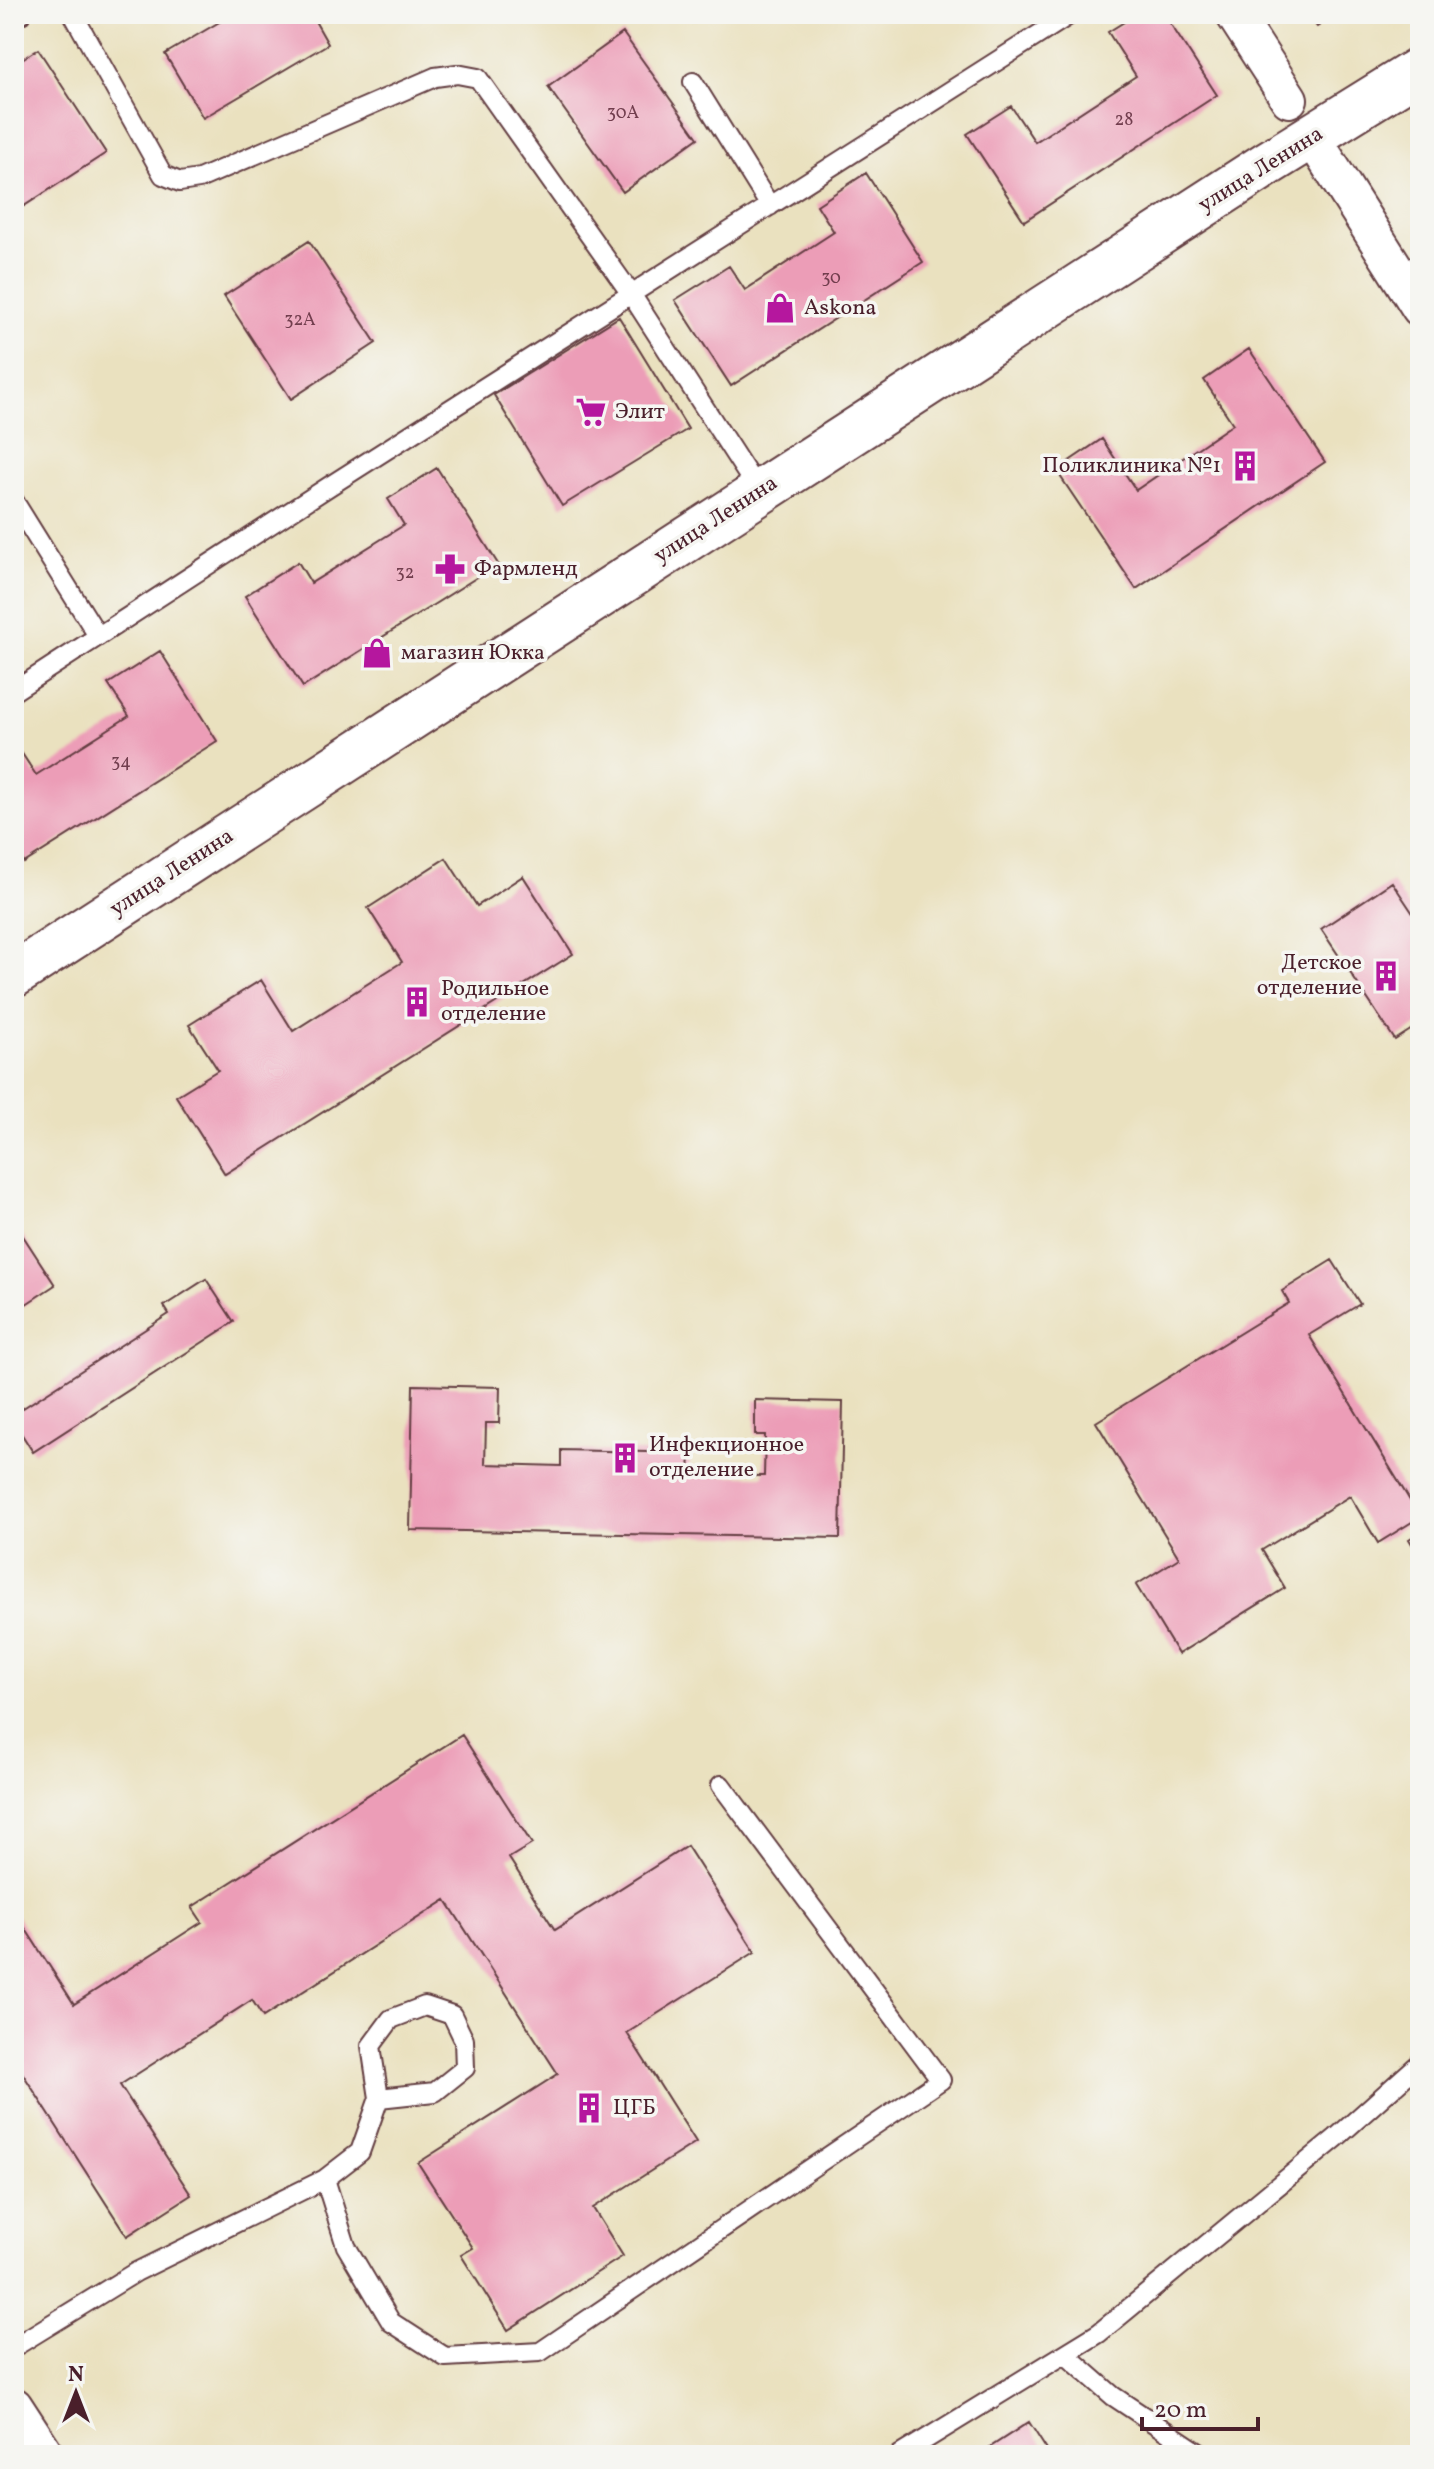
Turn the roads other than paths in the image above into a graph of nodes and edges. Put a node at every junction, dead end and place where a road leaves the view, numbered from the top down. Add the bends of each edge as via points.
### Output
1 (21, 14) edge
2 (73, 14) edge
3 (1071, 14) edge
4 (1234, 14) edge
5 (14, 18) edge
6 (1420, 69) edge
7 (693, 82) dead end
8 (1289, 99) dead end
9 (1312, 137) junction
10 (770, 206) junction
11 (631, 294) junction
12 (1420, 308) edge
13 (759, 492) junction
14 (14, 501) edge
15 (98, 636) junction
16 (14, 691) edge
17 (17, 967) edge
18 (721, 1785) dead end
19 (1420, 2063) edge
20 (379, 2098) junction
21 (325, 2179) junction
22 (14, 2347) edge
23 (1065, 2354) junction
24 (14, 2406) edge
25 (46, 2455) edge
26 (900, 2455) edge
27 (1202, 2455) edge

1 - 5 lane
2 - 11 lane via 163,175 180,182 199,179 435,77 478,78
3 - 10 lane
4 - 8 street
6 - 9 main road, улица Ленина
7 - 10 lane
9 - 12 street
9 - 13 main road, улица Ленина
10 - 11 lane
11 - 13 lane
11 - 15 lane
13 - 17 main road, улица Ленина
14 - 15 lane
15 - 16 lane
18 - 21 lane via 941,2080 540,2352 445,2357 391,2322 346,2246
19 - 23 lane via 1123,2314
20 - 20 lane via 371,2046 391,2019 425,2006 452,2015 464,2040 465,2068 435,2092
20 - 21 lane via 360,2152
21 - 22 lane via 136,2272
23 - 26 lane
23 - 27 lane via 1113,2396
24 - 25 street

